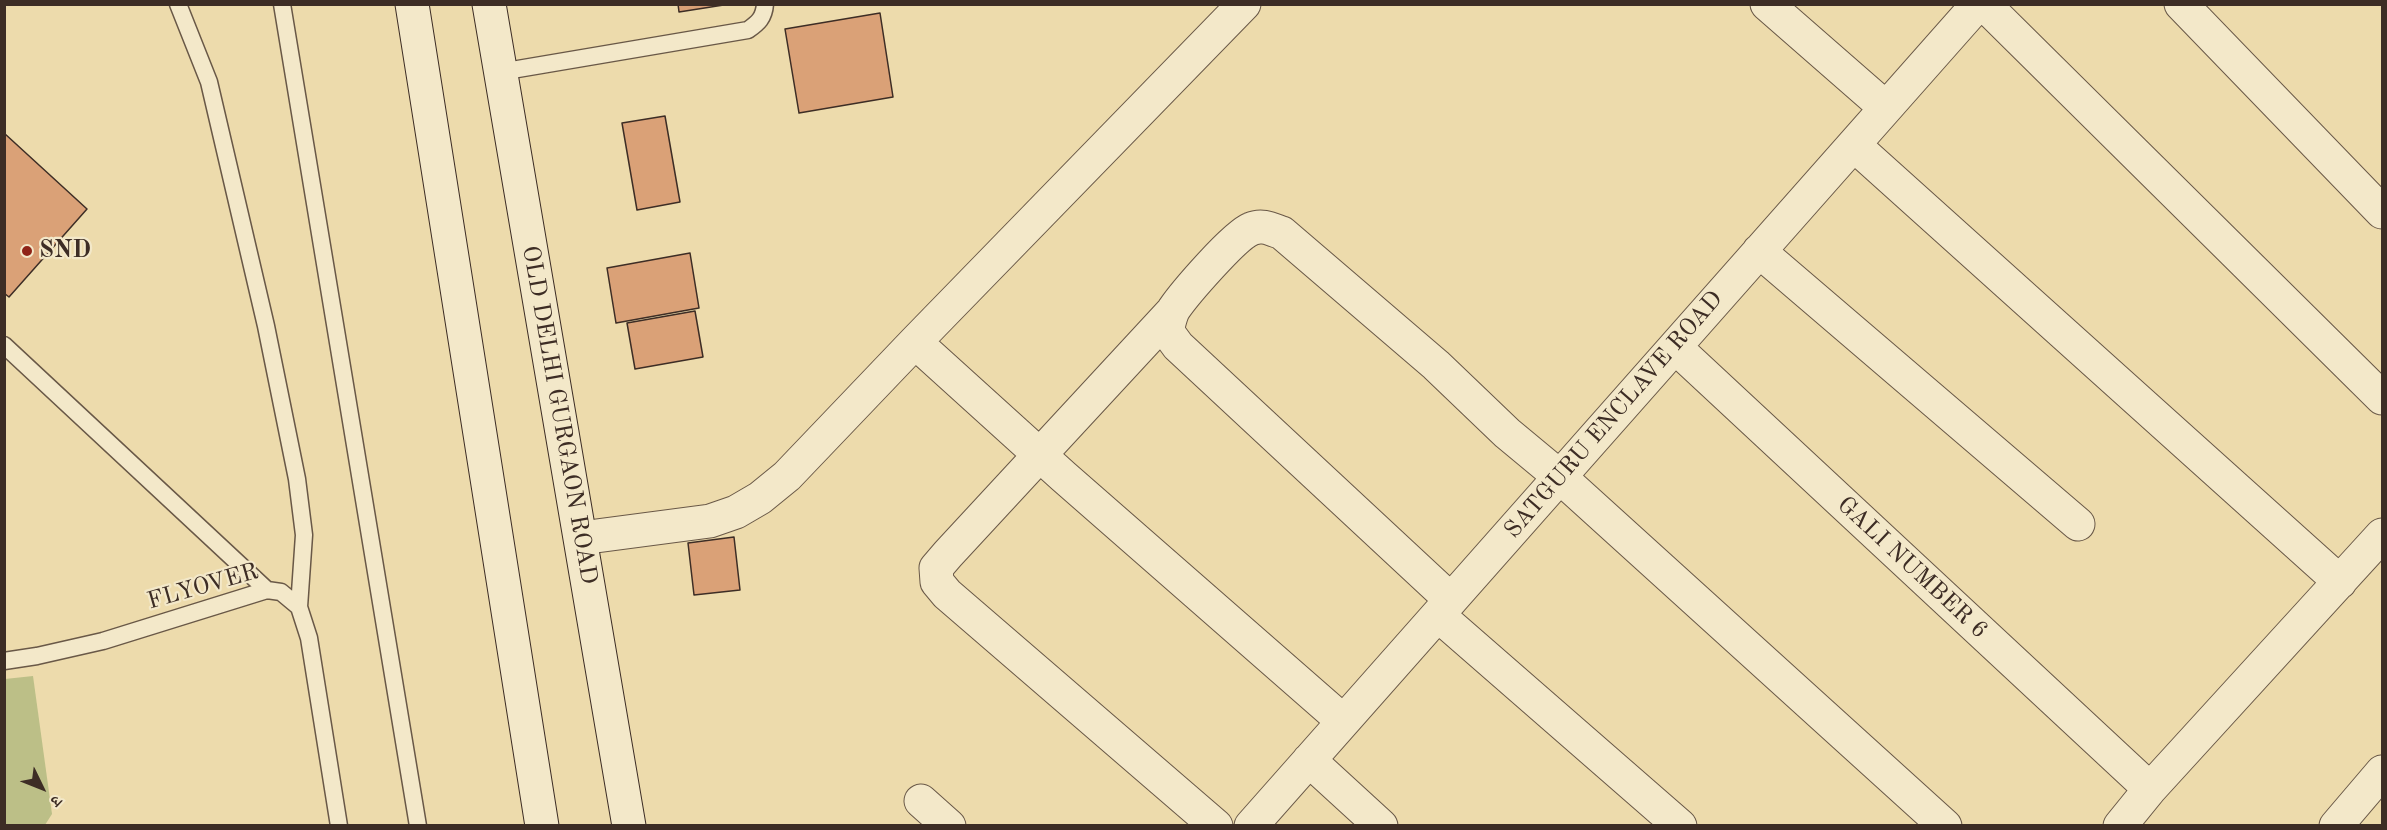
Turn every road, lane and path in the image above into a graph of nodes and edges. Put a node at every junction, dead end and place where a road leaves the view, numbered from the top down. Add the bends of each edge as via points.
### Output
1 (178, 4) edge
2 (282, 4) edge
3 (411, 4) edge
4 (489, 4) edge
5 (765, 4) edge
6 (1244, 4) edge
7 (1767, 4) edge
8 (1978, 4) edge
9 (1984, 4) edge
10 (2181, 4) edge
11 (500, 72) junction
12 (1886, 108) junction
13 (1854, 145) junction
14 (2382, 212) edge
15 (1759, 251) junction
16 (1172, 312) junction
17 (915, 342) junction
18 (4, 345) edge
19 (1675, 347) junction
20 (2382, 398) edge
21 (1041, 456) junction
22 (1560, 477) junction
23 (2078, 524) dead end
24 (2382, 535) edge
25 (581, 538) junction
26 (2340, 582) junction
27 (267, 590) junction
28 (299, 607) junction
29 (1444, 608) junction
30 (4, 661) edge
31 (1343, 721) junction
32 (1309, 760) junction
33 (2382, 772) edge
34 (921, 801) dead end
35 (2139, 813) edge
36 (339, 825) edge
37 (418, 825) edge
38 (542, 825) edge
39 (629, 825) edge
40 (949, 825) edge
41 (1216, 825) edge
42 (1251, 825) edge
43 (1381, 825) edge
44 (1680, 825) edge
45 (1945, 825) edge
46 (2336, 825) edge

1 - 28 lane via 209,82 293,457 304,535
2 - 37 lane
3 - 38 street
4 - 11 street, OLD DELHI GURGAON ROAD
5 - 11 lane via 759,23 748,30
6 - 17 street
7 - 12 street
8 - 12 street, SATGURU ENCLAVE ROAD
9 - 20 street
10 - 14 street
11 - 25 street, OLD DELHI GURGAON ROAD
12 - 13 street, SATGURU ENCLAVE ROAD
13 - 15 street, SATGURU ENCLAVE ROAD
13 - 26 street
15 - 19 street, SATGURU ENCLAVE ROAD
15 - 23 street
16 - 21 street
16 - 22 street via 1237,239 1251,229 1265,226 1282,233
16 - 29 street via 1167,332 1178,346
17 - 21 street
17 - 25 street via 787,476 760,498 710,521
18 - 27 lane
19 - 22 street, SATGURU ENCLAVE ROAD
19 - 35 street, GALI NUMBER 6
21 - 31 street
21 - 41 street via 936,568 937,582
22 - 29 street, SATGURU ENCLAVE ROAD
22 - 45 street
24 - 26 street
25 - 39 street, OLD DELHI GURGAON ROAD
26 - 35 street
27 - 28 lane, FLYOVER via 282,592
27 - 30 lane, FLYOVER via 103,641
28 - 36 lane via 309,638
29 - 31 street, SATGURU ENCLAVE ROAD
29 - 44 street
31 - 32 street, SATGURU ENCLAVE ROAD
32 - 42 street, SATGURU ENCLAVE ROAD
32 - 43 street
33 - 46 street
34 - 40 street

